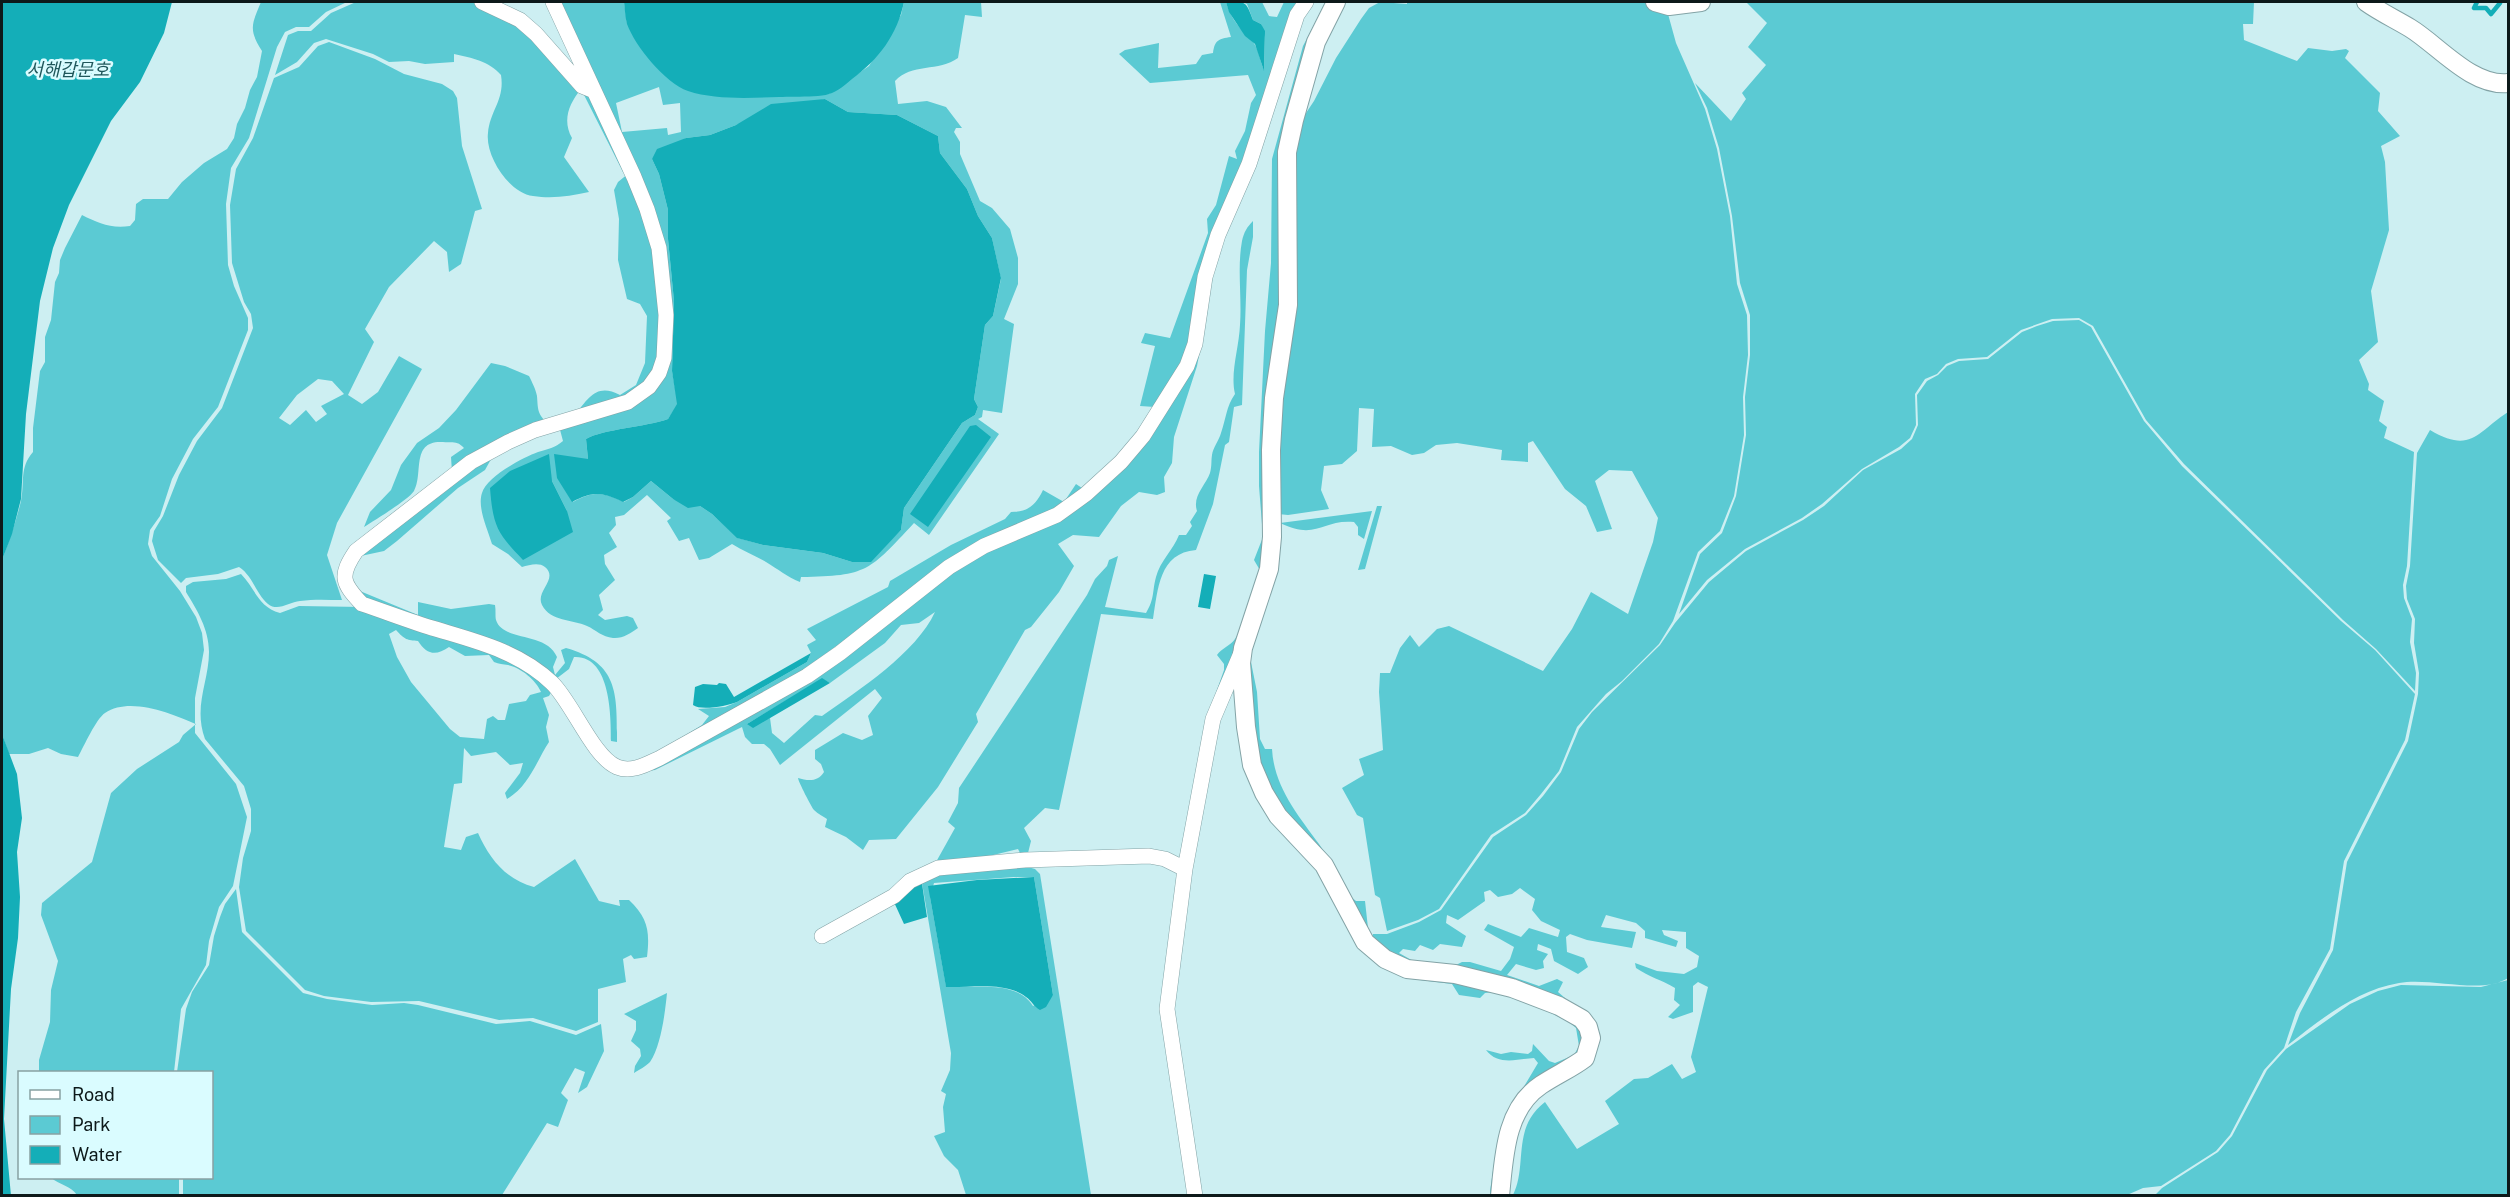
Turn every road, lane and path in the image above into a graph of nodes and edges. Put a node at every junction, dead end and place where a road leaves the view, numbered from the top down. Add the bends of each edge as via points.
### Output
1 (482, 2) edge
2 (553, 2) edge
3 (1305, 2) edge
4 (1336, 2) edge
5 (1654, 2) edge
6 (1701, 2) edge
7 (2366, 2) edge
8 (2508, 84) edge
9 (592, 90) junction
10 (1243, 648) junction
11 (1185, 869) junction
12 (822, 936) dead end
13 (1195, 1196) edge
14 (1500, 1196) edge

1 - 9 street via 520,20 582,86
2 - 9 street
3 - 9 street via 1297,15 1249,164 1215,245 1187,366 1136,444 1086,494 1057,515 984,546 949,567 807,676 660,758 629,768 616,766 602,755 554,685 528,663 501,649 362,604 347,589 345,577 345,567 356,551 471,462 535,430 628,402 649,387 659,373 666,315 659,248 648,209
4 - 10 street via 1316,42 1287,153 1288,305 1273,419 1272,537 1269,569
5 - 6 street via 1669,6
7 - 8 street via 2411,28 2477,76
10 - 11 street via 1213,719
10 - 14 street via 1241,663 1252,765 1278,816 1324,865 1365,942 1385,959 1407,969 1455,974 1533,994 1582,1019 1588,1028 1591,1038 1586,1058 1540,1085 1514,1116 1505,1150
11 - 12 street via 1149,856 1025,860 939,868 920,875 894,896
11 - 13 street via 1167,1009

